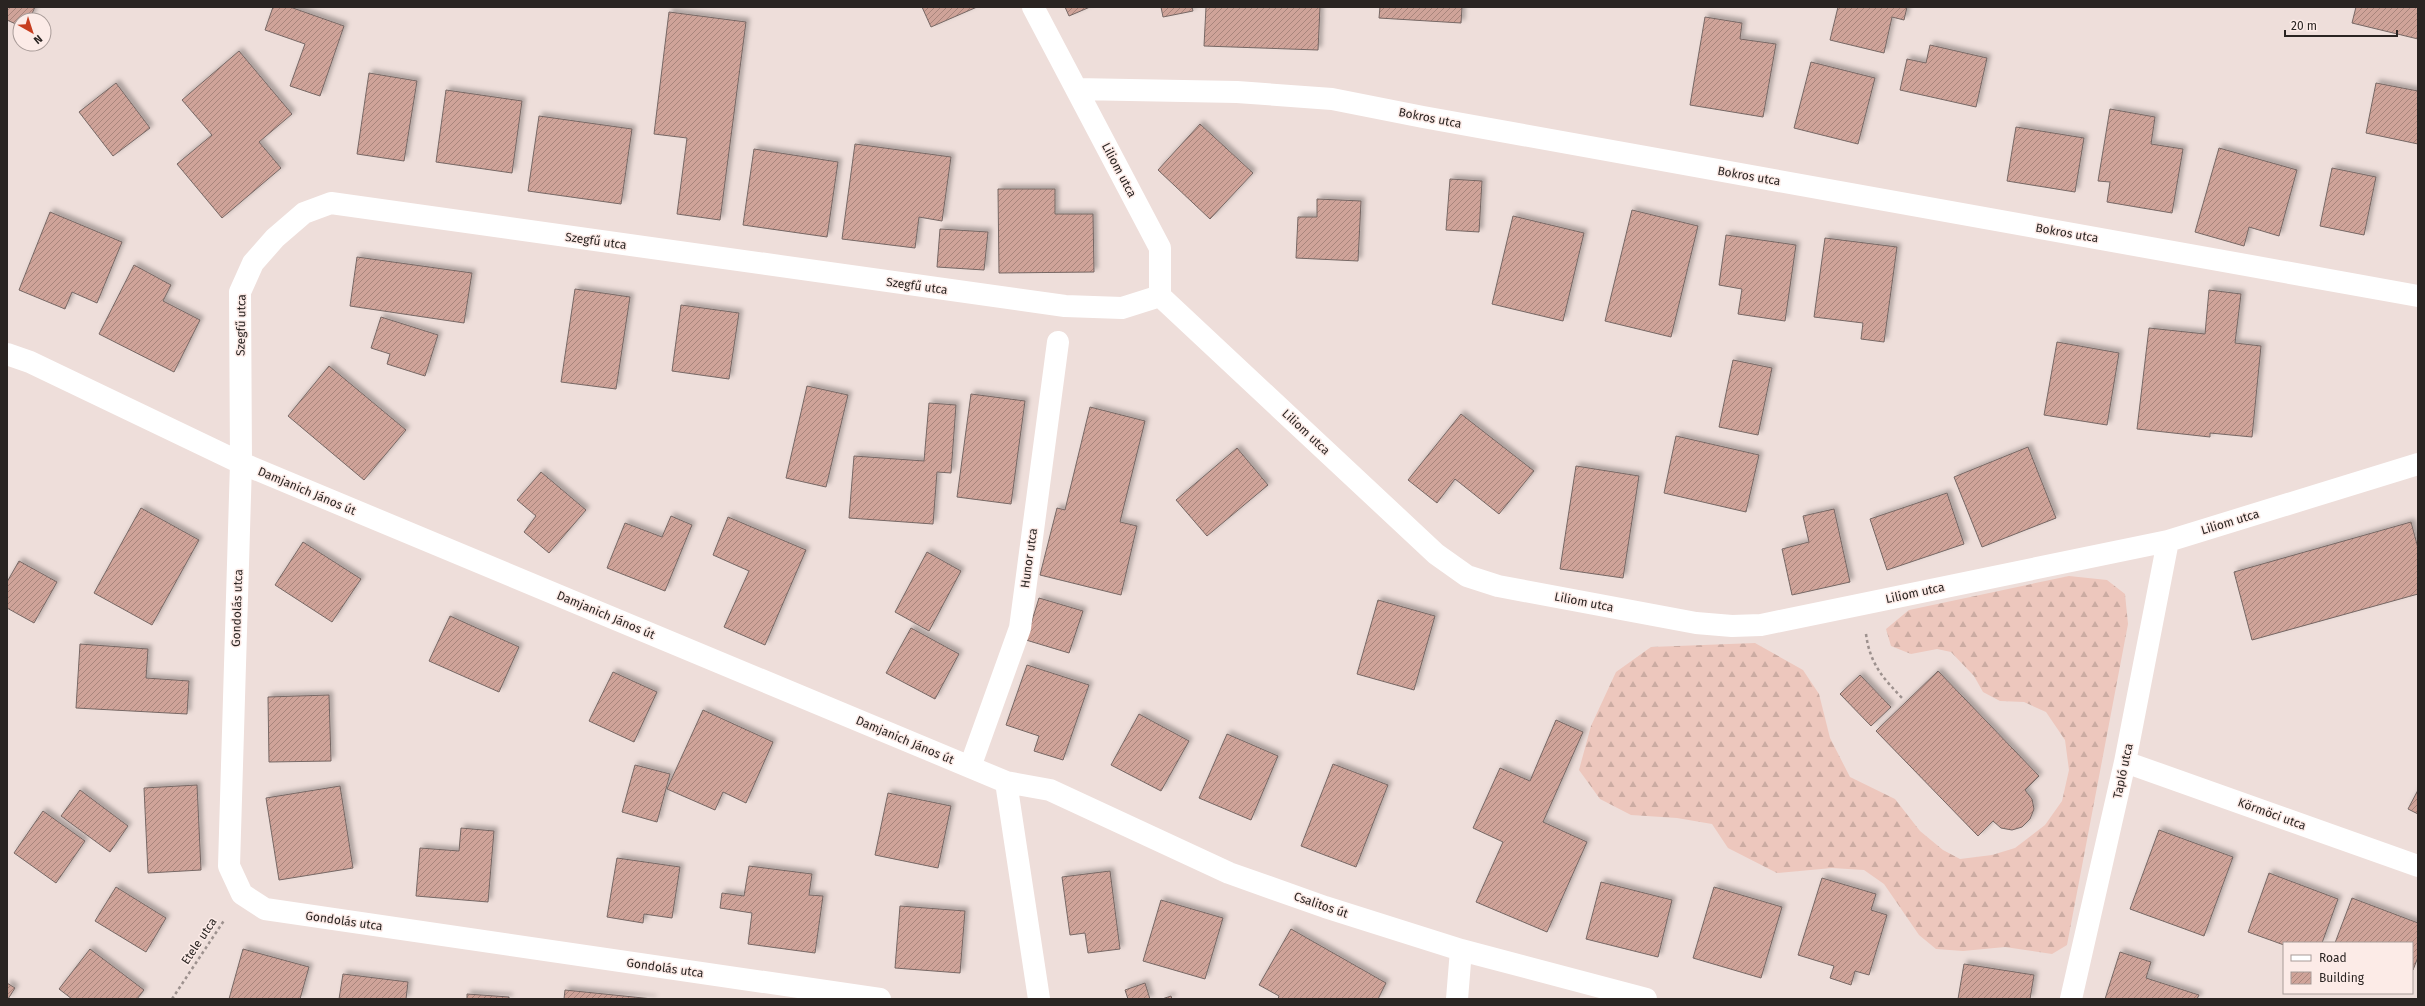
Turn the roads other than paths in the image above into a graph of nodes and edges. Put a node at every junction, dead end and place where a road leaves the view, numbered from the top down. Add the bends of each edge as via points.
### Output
1 (1033, 7) edge
2 (1076, 89) junction
3 (1160, 296) junction
4 (2418, 296) edge
5 (1058, 342) dead end
6 (7, 354) edge
7 (241, 463) junction
8 (2418, 464) edge
9 (2168, 541) junction
10 (2125, 762) junction
11 (970, 767) junction
12 (1006, 782) junction
13 (2418, 866) edge
14 (1461, 950) junction
15 (880, 999) edge
16 (1039, 999) edge
17 (1457, 999) edge
18 (1646, 999) edge
19 (2071, 999) edge

1 - 2 street, Liliom utca
2 - 3 street, Liliom utca via 1160,248
2 - 4 street, Bokros utca via 1236,92 1332,99
3 - 7 street, Szegfű utca via 1122,308 1065,306 331,203 304,213 275,238 253,263 240,292
3 - 9 street, Liliom utca via 1436,554 1467,576 1498,586 1696,623 1761,625
5 - 11 street, Hunor utca via 1020,628
6 - 7 street, Damjanich János út via 30,362
7 - 11 street, Damjanich János út
7 - 15 street, Gondolás utca via 229,866 242,894 265,909
8 - 9 street, Liliom utca
9 - 10 street, Tapló utca
10 - 13 street, Körmöci utca
10 - 19 street, Tapló utca
11 - 12 street, Damjanich János út
12 - 14 street, Csalitos út via 1050,790 1229,873 1325,907
12 - 16 street
14 - 17 street
14 - 18 street, Csalitos út

